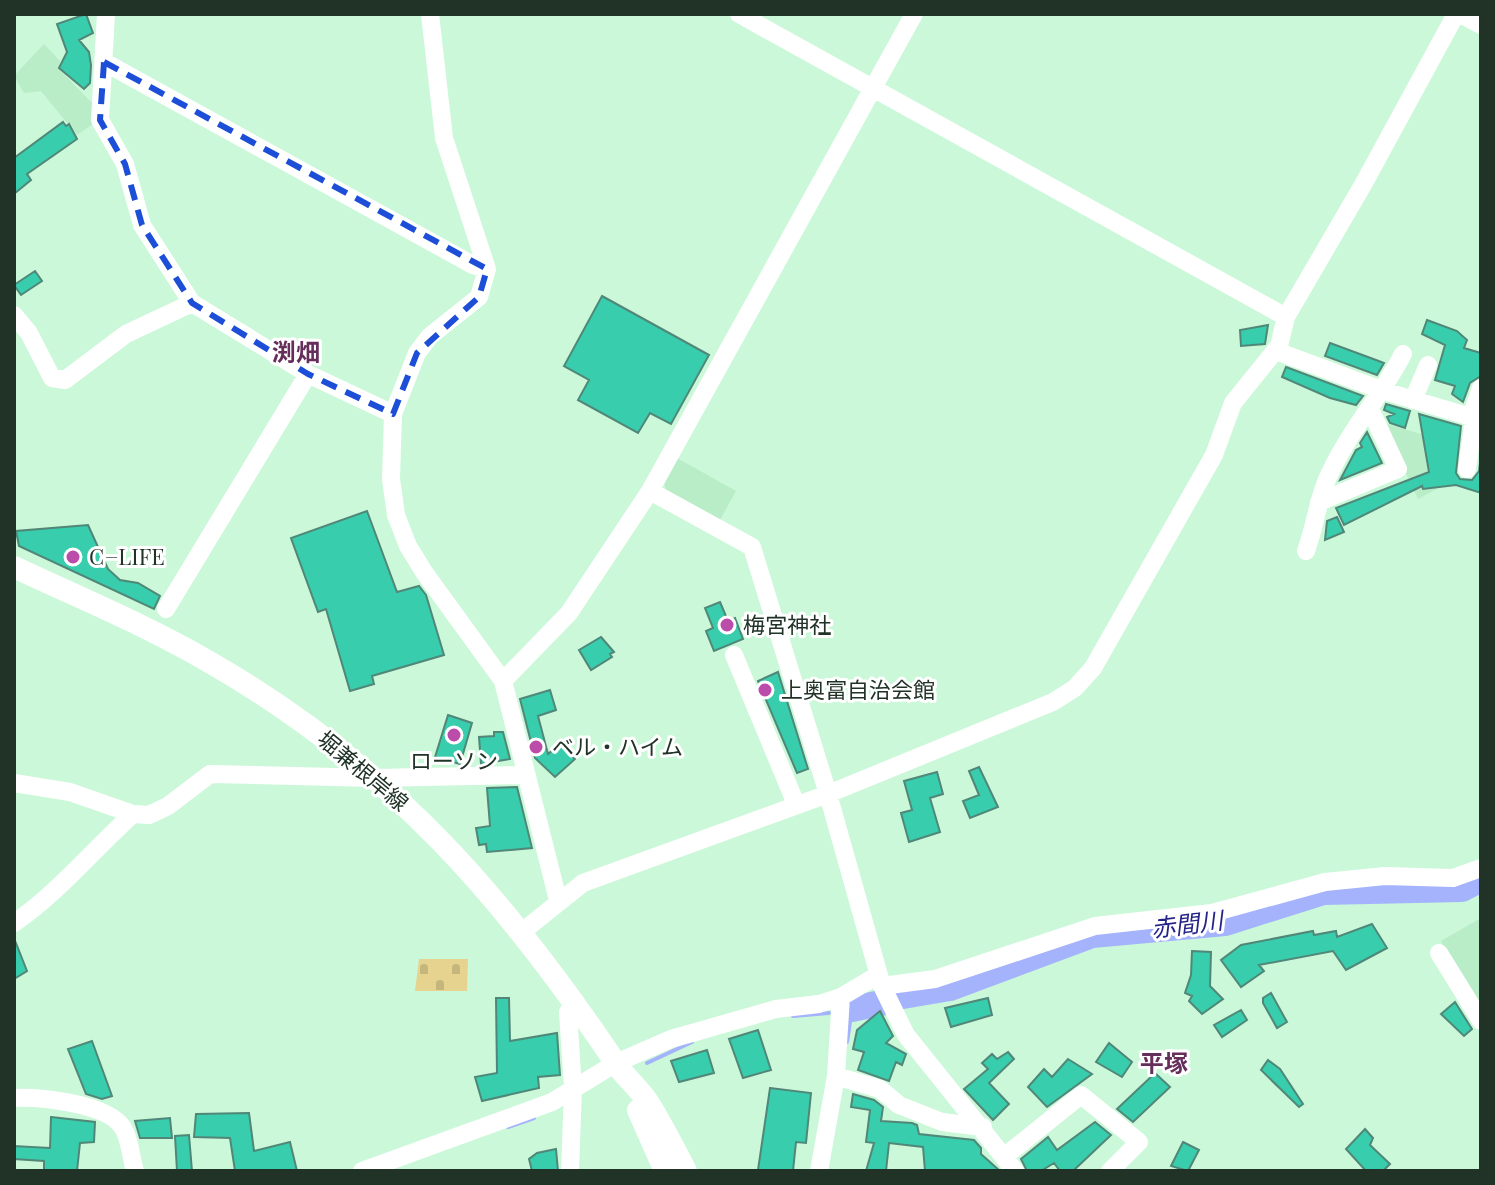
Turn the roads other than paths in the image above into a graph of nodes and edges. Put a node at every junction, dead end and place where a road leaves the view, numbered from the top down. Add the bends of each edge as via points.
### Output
1 (106, 14) edge
2 (430, 14) edge
3 (739, 14) edge
4 (914, 14) edge
5 (1458, 14) edge
6 (1481, 25) edge
7 (104, 62) junction
8 (872, 89) junction
9 (487, 269) junction
10 (192, 303) junction
11 (14, 315) edge
12 (1286, 317) junction
13 (1276, 351) junction
14 (1403, 354) dead end
15 (1428, 365) dead end
16 (308, 374) junction
17 (1481, 388) edge
18 (1384, 391) junction
19 (1413, 400) junction
20 (1370, 409) junction
21 (393, 414) junction
22 (1475, 418) edge
23 (1467, 469) dead end
24 (650, 491) junction
25 (1319, 502) junction
26 (1306, 551) dead end
27 (14, 567) edge
28 (166, 609) dead end
29 (734, 655) dead end
30 (503, 681) junction
31 (524, 775) junction
32 (374, 778) junction
33 (14, 783) edge
34 (828, 794) junction
35 (796, 804) junction
36 (133, 814) junction
37 (1481, 868) edge
38 (558, 900) junction
39 (14, 923) edge
40 (523, 931) junction
41 (1439, 953) dead end
42 (880, 980) junction
43 (841, 997) junction
44 (575, 1001) junction
45 (1481, 1021) edge
46 (620, 1070) junction
47 (842, 1076) junction
48 (573, 1097) junction
49 (14, 1098) edge
50 (641, 1103) junction
51 (983, 1127) junction
52 (1010, 1164) edge
53 (135, 1171) edge
54 (362, 1171) edge
55 (570, 1171) edge
56 (665, 1171) edge
57 (674, 1171) edge
58 (686, 1171) edge
59 (694, 1171) edge
60 (819, 1171) edge
61 (1110, 1171) edge

1 - 7 street
2 - 9 street via 444,138
3 - 8 street
4 - 8 street
5 - 6 street
5 - 12 street
7 - 9 street
7 - 10 street via 100,120 125,164 142,225
8 - 12 street
8 - 24 street
9 - 21 street via 479,297 417,353
10 - 11 street via 126,334 65,380 52,378
10 - 16 street
12 - 13 street
13 - 18 street
13 - 34 street via 1233,403 1214,455 1093,668 1075,688 1053,702
14 - 18 street
15 - 19 street
16 - 21 street
16 - 28 street
17 - 22 street
18 - 19 street
18 - 20 street
19 - 22 street
20 - 25 street via 1348,438
20 - 25 street via 1398,469
21 - 30 street via 391,479 396,515 408,546
22 - 23 street
24 - 30 street via 569,613
24 - 34 street via 752,547
25 - 26 street
27 - 32 main road, 堀兼根岸線 via 211,663 313,730
29 - 35 street
30 - 31 street
31 - 32 street
31 - 38 street
32 - 36 street via 210,774 168,806 149,815
32 - 40 main road, 堀兼根岸線 via 450,848
33 - 36 street via 70,792
34 - 35 street
34 - 42 street
35 - 38 street via 583,883
36 - 39 street
37 - 42 street via 1453,878 1385,876 1325,882 1212,913 1095,926 935,979
38 - 40 street
40 - 44 main road, 堀兼根岸線
41 - 45 street
42 - 43 street
42 - 51 street via 906,1035
43 - 46 street via 731,1020 671,1039
43 - 47 street
44 - 46 main road, 堀兼根岸線
44 - 48 street via 568,1012
46 - 48 street
46 - 50 main road, 堀兼根岸線
47 - 51 street via 880,1089 899,1105 942,1122
47 - 60 street
48 - 54 street
48 - 55 street
49 - 53 street via 52,1098 117,1122
50 - 56 main road, 堀兼根岸線
50 - 57 main road, 堀兼根岸線
50 - 58 main road, 堀兼根岸線
50 - 59 main road, 堀兼根岸線
51 - 52 street
52 - 61 street via 1081,1095 1139,1142

